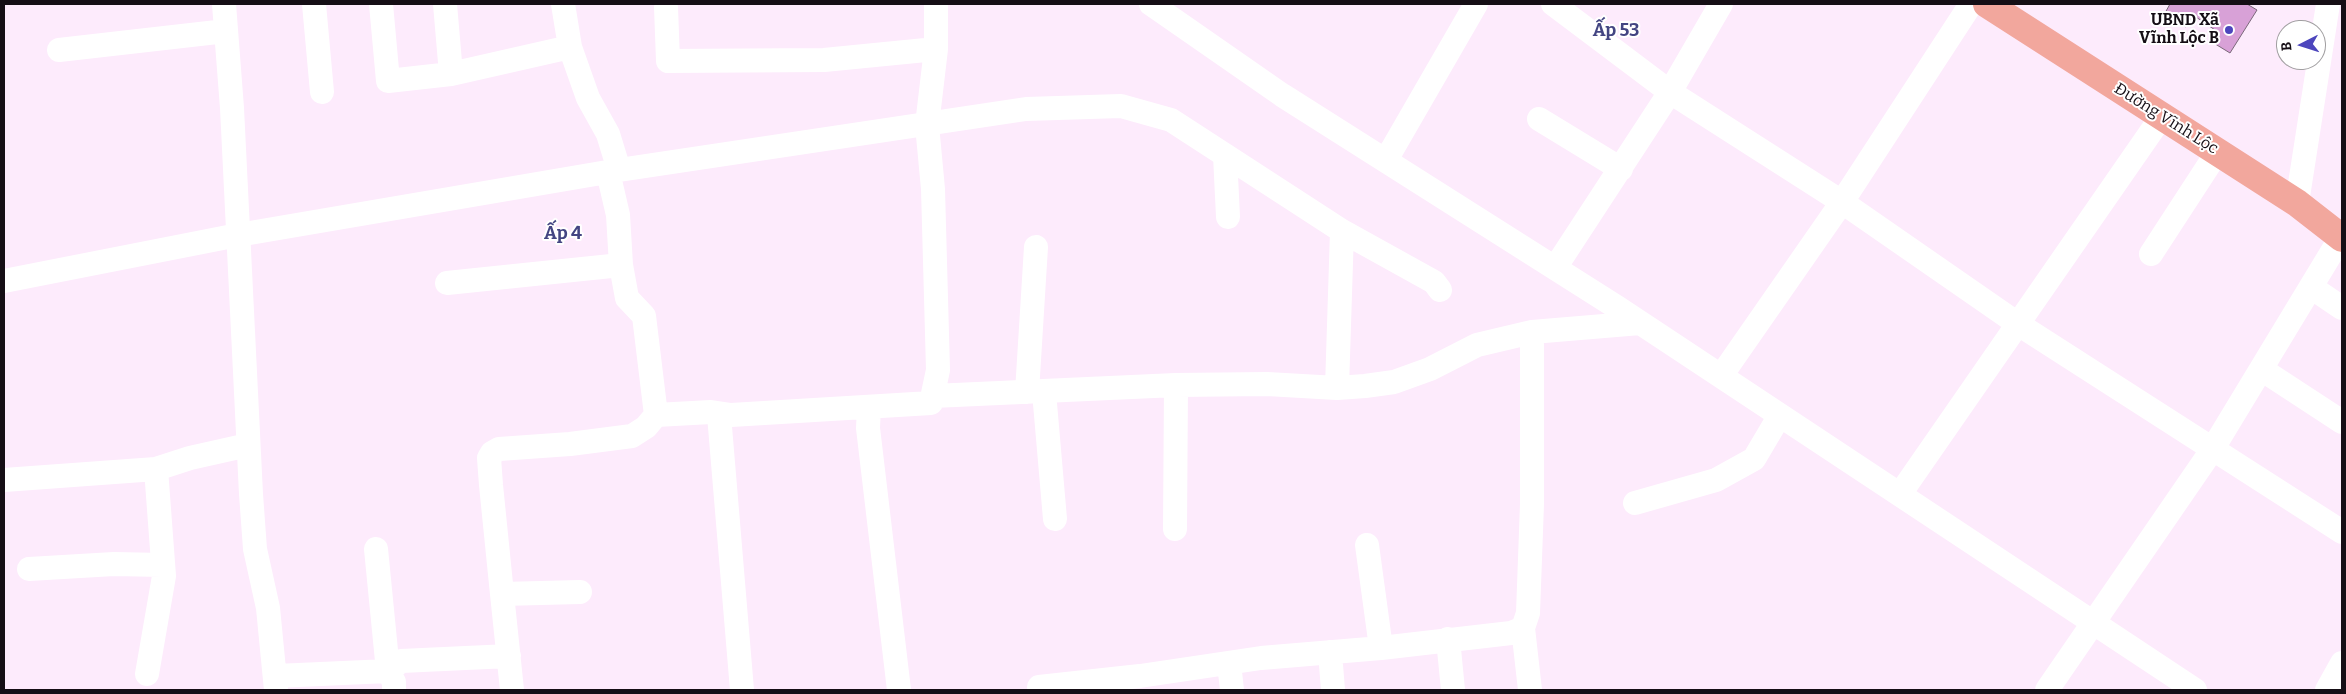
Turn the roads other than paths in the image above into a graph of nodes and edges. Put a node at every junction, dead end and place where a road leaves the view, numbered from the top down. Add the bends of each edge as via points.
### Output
1 (224, 4) edge
2 (314, 4) edge
3 (381, 4) edge
4 (445, 4) edge
5 (563, 4) edge
6 (936, 4) edge
7 (1151, 4) edge
8 (1476, 4) edge
9 (1553, 4) edge
10 (1721, 4) edge
11 (1971, 4) edge
12 (1987, 4) edge
13 (666, 7) dead end
14 (2332, 10) edge
15 (226, 31) junction
16 (570, 47) junction
17 (936, 49) junction
18 (58, 50) dead end
19 (451, 74) junction
20 (322, 92) dead end
21 (1670, 92) junction
22 (2162, 116) junction
23 (1539, 119) dead end
24 (927, 125) junction
25 (2218, 151) junction
26 (1225, 155) junction
27 (1386, 160) junction
28 (1621, 168) junction
29 (614, 171) junction
30 (1842, 202) junction
31 (2296, 202) junction
32 (1228, 218) dead end
33 (1342, 231) junction
34 (238, 235) junction
35 (2342, 238) edge
36 (1036, 247) dead end
37 (2151, 254) dead end
38 (620, 265) junction
39 (1555, 268) junction
40 (4, 281) edge
41 (447, 283) dead end
42 (2311, 288) junction
43 (1440, 290) dead end
44 (2342, 308) edge
45 (1640, 323) junction
46 (2018, 324) junction
47 (1532, 332) junction
48 (2261, 370) junction
49 (1721, 376) junction
50 (1176, 385) junction
51 (1338, 388) junction
52 (1036, 392) junction
53 (933, 396) junction
54 (868, 407) junction
55 (656, 415) junction
56 (719, 415) junction
57 (1780, 415) junction
58 (2342, 422) edge
59 (248, 445) junction
60 (2212, 450) junction
61 (156, 469) junction
62 (4, 480) edge
63 (1900, 494) junction
64 (1635, 502) dead end
65 (1054, 519) dead end
66 (1175, 529) dead end
67 (2342, 532) edge
68 (1367, 545) dead end
69 (376, 549) dead end
70 (163, 565) junction
71 (29, 569) dead end
72 (580, 592) dead end
73 (502, 594) junction
74 (2095, 622) junction
75 (1523, 628) junction
76 (1448, 640) junction
77 (1381, 648) junction
78 (1330, 652) junction
79 (509, 656) junction
80 (1229, 663) junction
81 (2342, 663) edge
82 (147, 674) dead end
83 (391, 680) edge
84 (276, 683) edge
85 (1039, 687) dead end
86 (2187, 688) edge
87 (512, 690) edge
88 (742, 690) edge
89 (899, 690) edge
90 (1232, 690) edge
91 (1332, 690) edge
92 (1453, 690) edge
93 (1530, 690) edge
94 (2047, 690) edge
95 (2326, 690) edge

1 - 15 street
2 - 20 street
3 - 19 street via 388,82
4 - 19 street
5 - 16 street
6 - 17 street
7 - 27 street via 1282,94
8 - 27 street
9 - 21 street
10 - 21 street
11 - 30 street
12 - 22 main road, Đường Vĩnh Lộc
13 - 17 street via 668,61 824,60
14 - 31 street
15 - 18 street
15 - 34 street
16 - 19 street
16 - 29 street via 588,98 608,134
17 - 24 street
21 - 28 street
21 - 30 street
22 - 25 main road, Đường Vĩnh Lộc
22 - 46 street
23 - 28 street
24 - 26 street via 1026,109 1121,106 1171,120
24 - 29 street
24 - 53 street via 933,189 938,370
25 - 31 main road, Đường Vĩnh Lộc
25 - 37 street
26 - 32 street
26 - 33 street
27 - 39 street
28 - 39 street
29 - 34 street
29 - 38 street
30 - 46 street
30 - 49 street
31 - 35 main road, Đường Vĩnh Lộc
33 - 43 street via 1434,282
33 - 51 street
34 - 40 street
34 - 59 street
35 - 42 street
36 - 52 street
38 - 41 street
38 - 55 street via 627,298 644,316
39 - 45 street
42 - 44 street
42 - 48 street
45 - 47 street
45 - 49 street
46 - 60 street
46 - 63 street
47 - 51 street via 1477,345 1430,369 1394,382
47 - 75 street via 1532,504 1528,613
48 - 58 street
48 - 60 street
49 - 57 street
50 - 51 street via 1267,384
50 - 52 street
50 - 66 street
52 - 53 street
52 - 65 street
53 - 54 street via 931,403
54 - 56 street
54 - 89 street
55 - 56 street via 711,412
55 - 73 street via 632,436 499,449 492,454 489,458 490,485
56 - 88 street
57 - 63 street
57 - 64 street via 1754,460 1716,480
59 - 61 street
59 - 84 street via 256,549 268,608
60 - 67 street
60 - 74 street
61 - 62 street
61 - 70 street
63 - 74 street
68 - 77 street
69 - 83 street
70 - 71 street
70 - 82 street via 164,576
72 - 73 street
73 - 79 street
74 - 86 street
74 - 94 street
75 - 76 street via 1511,633
75 - 93 street
76 - 77 street
76 - 92 street
77 - 78 street
78 - 80 street
78 - 91 street
79 - 83 street via 401,661
79 - 87 street
80 - 85 street
80 - 90 street
81 - 95 street
83 - 84 street

